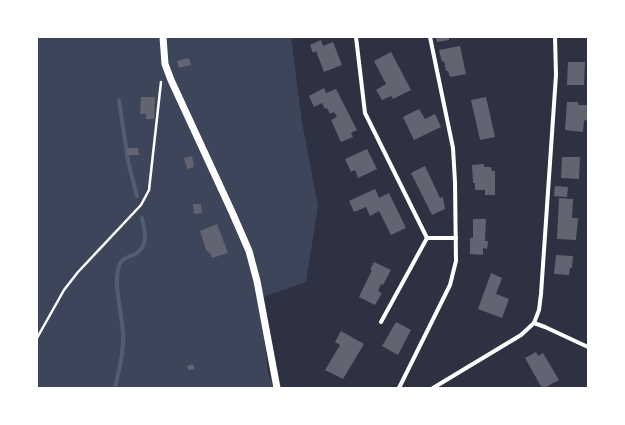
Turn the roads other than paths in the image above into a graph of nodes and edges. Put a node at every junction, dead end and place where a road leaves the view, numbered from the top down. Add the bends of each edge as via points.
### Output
1 (163, 37) edge
2 (356, 37) edge
3 (430, 37) edge
4 (555, 37) edge
5 (427, 238) junction
6 (456, 238) junction
7 (380, 322) dead end
8 (534, 323) junction
9 (588, 347) edge
10 (277, 388) edge
11 (399, 388) edge
12 (434, 388) edge

1 - 10 street via 165,64 171,80 249,251
2 - 5 street via 365,113
3 - 6 street via 453,148
4 - 8 street via 556,75 541,294
5 - 6 street
5 - 7 street
6 - 11 street via 456,261 450,286
8 - 9 street
8 - 12 street via 522,335

